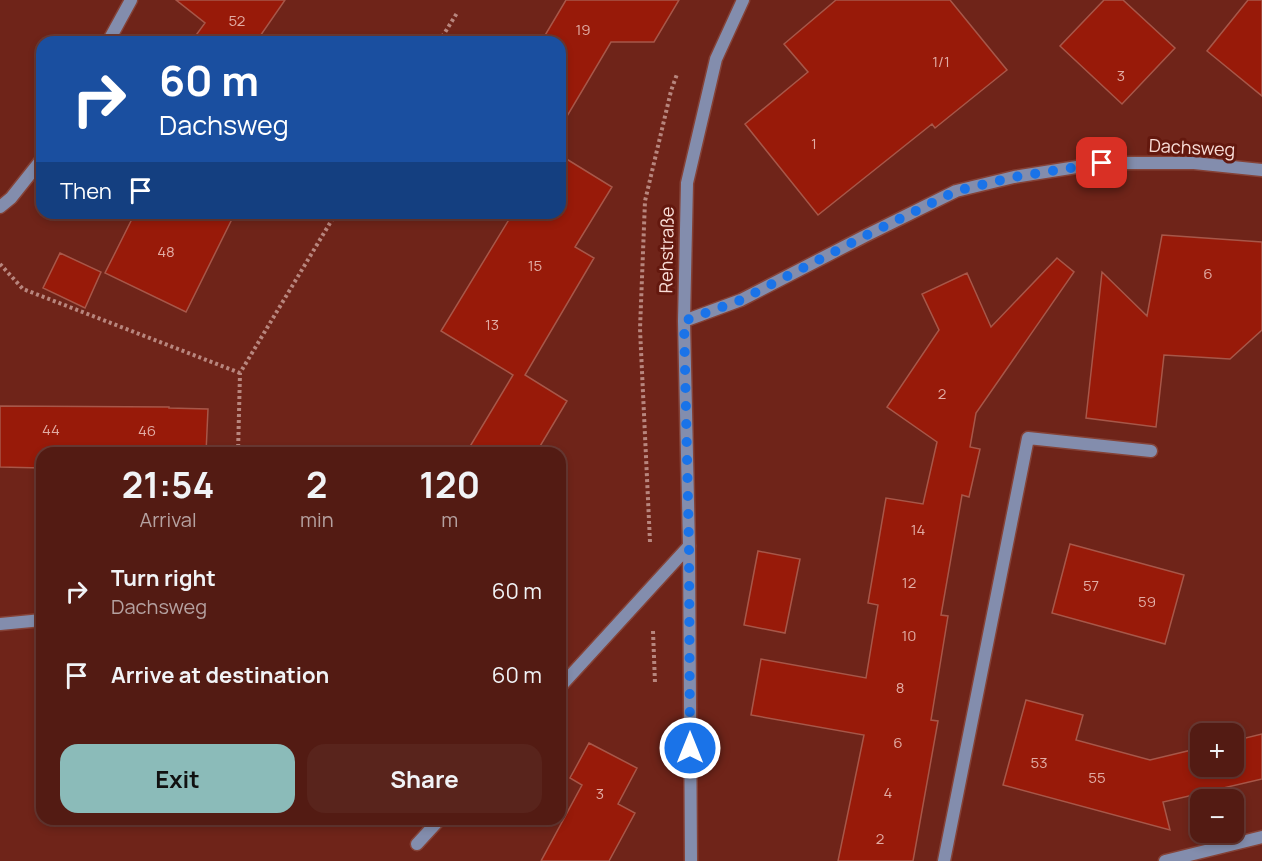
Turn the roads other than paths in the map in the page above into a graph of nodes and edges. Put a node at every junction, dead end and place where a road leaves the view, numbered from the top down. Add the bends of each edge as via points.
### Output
1 (131, 0) edge
2 (743, 0) edge
3 (111, 36) edge
4 (36, 167) edge
5 (1262, 170) edge
6 (0, 207) edge
7 (684, 321) junction
8 (1151, 451) dead end
9 (689, 546) junction
10 (36, 621) edge
11 (0, 624) edge
12 (566, 680) edge
13 (434, 825) edge
14 (1262, 837) edge
15 (417, 844) dead end
16 (691, 861) edge
17 (944, 861) edge
18 (1165, 861) edge

1 - 3 street
2 - 7 street, Rehstraße via 716,60 687,183
4 - 6 street
5 - 7 street, Dachsweg via 1194,163 1102,163 956,191 741,300
7 - 9 street, Rehstraße
8 - 17 street via 1028,438
9 - 12 street
9 - 16 street, Rehstraße
10 - 11 street
13 - 15 street
14 - 18 street

